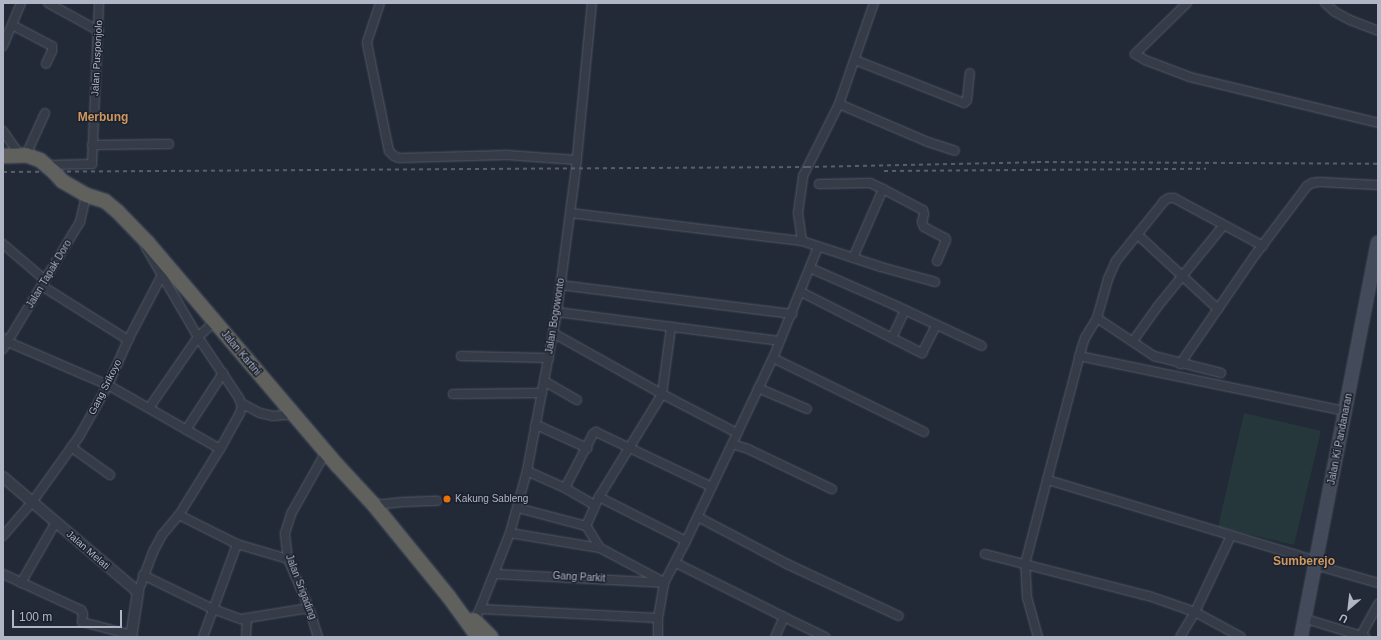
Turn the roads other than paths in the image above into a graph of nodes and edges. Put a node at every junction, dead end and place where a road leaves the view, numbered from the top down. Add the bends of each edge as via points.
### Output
1 (21, 3) edge
2 (48, 3) edge
3 (99, 3) edge
4 (380, 3) edge
5 (592, 3) edge
6 (874, 3) edge
7 (1185, 3) edge
8 (1325, 3) edge
9 (12, 25) junction
10 (99, 31) junction
11 (1378, 31) edge
12 (3, 46) edge
13 (855, 60) junction
14 (46, 64) dead end
15 (970, 73) dead end
16 (839, 104) junction
17 (45, 113) dead end
18 (1378, 123) edge
19 (3, 131) edge
20 (169, 144) dead end
21 (92, 145) junction
22 (955, 151) dead end
23 (23, 155) junction
24 (3, 156) edge
25 (577, 160) junction
26 (48, 165) junction
27 (819, 184) dead end
28 (1378, 185) edge
29 (883, 189) junction
30 (86, 195) junction
31 (570, 213) junction
32 (1223, 226) junction
33 (1138, 235) junction
34 (802, 241) junction
35 (1378, 242) edge
36 (3, 244) edge
37 (1263, 246) junction
38 (818, 247) junction
39 (853, 258) junction
40 (937, 261) dead end
41 (810, 268) junction
42 (164, 271) junction
43 (1183, 277) junction
44 (935, 282) dead end
45 (43, 283) junction
46 (560, 285) junction
47 (800, 292) junction
48 (1218, 309) junction
49 (905, 310) junction
50 (557, 312) junction
51 (792, 314) junction
52 (1097, 318) junction
53 (214, 321) junction
54 (936, 325) junction
55 (671, 327) junction
56 (554, 333) junction
57 (198, 336) junction
58 (892, 338) junction
59 (128, 340) junction
60 (779, 341) junction
61 (1133, 341) junction
62 (5, 343) edge
63 (982, 346) dead end
64 (461, 356) dead end
65 (1079, 356) junction
66 (549, 358) junction
67 (772, 358) junction
68 (1180, 364) junction
69 (223, 373) junction
70 (1221, 373) dead end
71 (544, 381) junction
72 (108, 385) junction
73 (758, 388) junction
74 (542, 393) junction
75 (453, 394) dead end
76 (662, 394) junction
77 (577, 400) dead end
78 (241, 403) junction
79 (149, 408) junction
80 (807, 409) dead end
81 (1345, 411) junction
82 (294, 414) junction
83 (535, 426) junction
84 (186, 430) junction
85 (924, 432) dead end
86 (737, 433) junction
87 (732, 444) junction
88 (71, 447) junction
89 (587, 448) junction
90 (629, 448) junction
91 (220, 450) junction
92 (326, 452) junction
93 (527, 471) junction
94 (110, 475) dead end
95 (3, 477) edge
96 (1048, 480) junction
97 (712, 487) junction
98 (565, 488) junction
99 (832, 489) dead end
100 (599, 497) junction
101 (437, 501) dead end
102 (33, 502) junction
103 (374, 505) junction
104 (594, 505) junction
105 (518, 508) junction
106 (179, 515) junction
107 (698, 517) junction
108 (56, 522) junction
109 (586, 526) junction
110 (510, 533) junction
111 (3, 536) edge
112 (1231, 536) junction
113 (686, 541) junction
114 (237, 544) junction
115 (600, 548) junction
116 (985, 554) dead end
117 (288, 559) junction
118 (676, 563) junction
119 (1315, 563) junction
120 (1025, 564) junction
121 (3, 574) edge
122 (495, 574) junction
123 (143, 575) junction
124 (663, 582) junction
125 (21, 583) junction
126 (1378, 583) edge
127 (138, 592) junction
128 (449, 597) junction
129 (1378, 604) edge
130 (309, 608) junction
131 (213, 609) junction
132 (1195, 612) junction
133 (477, 614) junction
134 (899, 616) dead end
135 (784, 617) junction
136 (658, 618) junction
137 (247, 619) junction
138 (1306, 619) junction
139 (132, 636) edge
140 (1362, 636) edge
141 (203, 637) edge
142 (246, 637) edge
143 (318, 637) edge
144 (478, 637) edge
145 (491, 637) edge
146 (658, 637) edge
147 (775, 637) edge
148 (825, 637) edge
149 (1038, 637) edge
150 (1180, 637) edge
151 (1241, 637) edge
152 (1301, 637) edge

1 - 9 street
2 - 10 street
3 - 10 street, Jalan Pusponjolo
4 - 25 street via 367,42 390,151 394,156 399,158 507,155
5 - 25 street, Jalan Bogowonto
6 - 13 street
7 - 18 street via 1135,54 1190,77
8 - 11 street via 1350,20
9 - 12 street
9 - 14 street via 52,46
10 - 21 street, Jalan Pusponjolo
13 - 15 street via 964,103 967,100
13 - 16 street
16 - 22 street
16 - 34 street via 803,176 798,214
17 - 23 street
19 - 23 street
20 - 21 street
21 - 26 street, Jalan Pusponjolo via 92,164
23 - 24 highway, Jalan Kartini
23 - 26 highway, Jalan Kartini
25 - 31 street, Jalan Bogowonto
26 - 30 highway, Jalan Kartini via 62,181
27 - 29 street via 870,183
28 - 37 street via 1312,183 1307,186
29 - 39 street
29 - 40 street via 923,210 924,227 945,238
30 - 42 highway, Jalan Kartini via 111,206 136,230
30 - 45 street, Jalan Tapak Doro via 80,222
31 - 34 street
31 - 46 street, Jalan Bogowonto
32 - 33 street via 1174,198 1169,198
32 - 37 street
32 - 43 street
33 - 43 street
33 - 52 street via 1112,270
34 - 38 street
35 - 81 main road, Jalan Ki Pandanaran
36 - 45 street
37 - 48 street
38 - 39 street
38 - 41 street
39 - 44 street
41 - 47 street
41 - 49 street
42 - 53 highway, Jalan Kartini
42 - 57 street
42 - 59 street, Gang Srikoyo
43 - 48 street
43 - 61 street
45 - 59 street
45 - 62 street, Jalan Tapak Doro
46 - 50 street, Jalan Bogowonto
46 - 51 street
47 - 51 street
47 - 58 street
48 - 68 street
49 - 54 street
49 - 58 street
50 - 55 street
50 - 56 street, Jalan Bogowonto
51 - 60 street
52 - 61 street
52 - 65 street via 1085,338
53 - 57 street
53 - 82 highway, Jalan Kartini
54 - 58 street via 922,353
54 - 63 street
55 - 60 street
55 - 76 street
56 - 66 street, Jalan Bogowonto
56 - 76 street
57 - 69 street
57 - 79 street
59 - 72 street, Gang Srikoyo
60 - 67 street
61 - 68 street via 1154,356
62 - 72 street
64 - 66 street
65 - 81 street
65 - 96 street
66 - 71 street, Jalan Bogowonto
67 - 73 street
67 - 85 street
68 - 70 street
69 - 78 street
69 - 84 street
71 - 74 street, Jalan Bogowonto
71 - 77 street
72 - 79 street
72 - 88 street, Gang Srikoyo
73 - 80 street
73 - 86 street
74 - 75 street
74 - 83 street, Jalan Bogowonto
76 - 86 street
76 - 90 street
78 - 82 street via 260,413 273,416
78 - 91 street via 240,413
79 - 84 street
81 - 119 main road, Jalan Ki Pandanaran
82 - 92 highway, Jalan Kartini
83 - 89 street
83 - 93 street, Jalan Bogowonto
84 - 91 street
86 - 87 street
87 - 97 street
87 - 99 street via 748,449
88 - 94 street
88 - 102 street, Gang Srikoyo
89 - 90 street via 595,432
89 - 98 street
90 - 97 street
90 - 100 street
91 - 106 street
92 - 103 highway, Jalan Kartini
92 - 117 street, Jalan Srigading via 287,524 285,533
93 - 98 street
93 - 105 street, Jalan Bogowonto
95 - 102 street, Jalan Melati
96 - 112 street
96 - 120 street
97 - 107 street
98 - 104 street
100 - 104 street
100 - 113 street
101 - 103 street
102 - 108 street, Jalan Melati
102 - 111 street, Gang Srikoyo
103 - 128 highway, Jalan Kartini
104 - 109 street
105 - 109 street
105 - 110 street, Jalan Bogowonto
106 - 114 street
106 - 123 street via 162,535
107 - 113 street
107 - 134 street via 787,564
108 - 125 street
108 - 127 street, Jalan Melati
109 - 115 street
110 - 115 street
110 - 122 street, Jalan Bogowonto
112 - 119 street
112 - 132 street
113 - 118 street
114 - 117 street
114 - 131 street
115 - 124 street
116 - 120 street
117 - 130 street, Jalan Srigading
118 - 124 street
118 - 135 street
119 - 126 street
119 - 138 main road, Jalan Ki Pandanaran
120 - 132 street via 1149,596
120 - 149 street via 1027,597
121 - 125 street
122 - 124 street, Gang Parkit
122 - 133 street, Jalan Bogowonto
123 - 127 street
123 - 131 street
124 - 136 street
125 - 139 street via 80,610 83,614 83,623
127 - 139 street
128 - 133 highway, Jalan Kartini
128 - 144 highway, Jalan Kartini
129 - 140 street
130 - 137 street
130 - 143 street, Jalan Srigading
131 - 137 street via 235,618
131 - 141 street
132 - 150 street
132 - 151 street
133 - 136 street
133 - 145 highway, Jalan Kartini
135 - 147 street
135 - 148 street
136 - 146 street
137 - 142 street
138 - 140 street
138 - 152 main road, Jalan Ki Pandanaran

